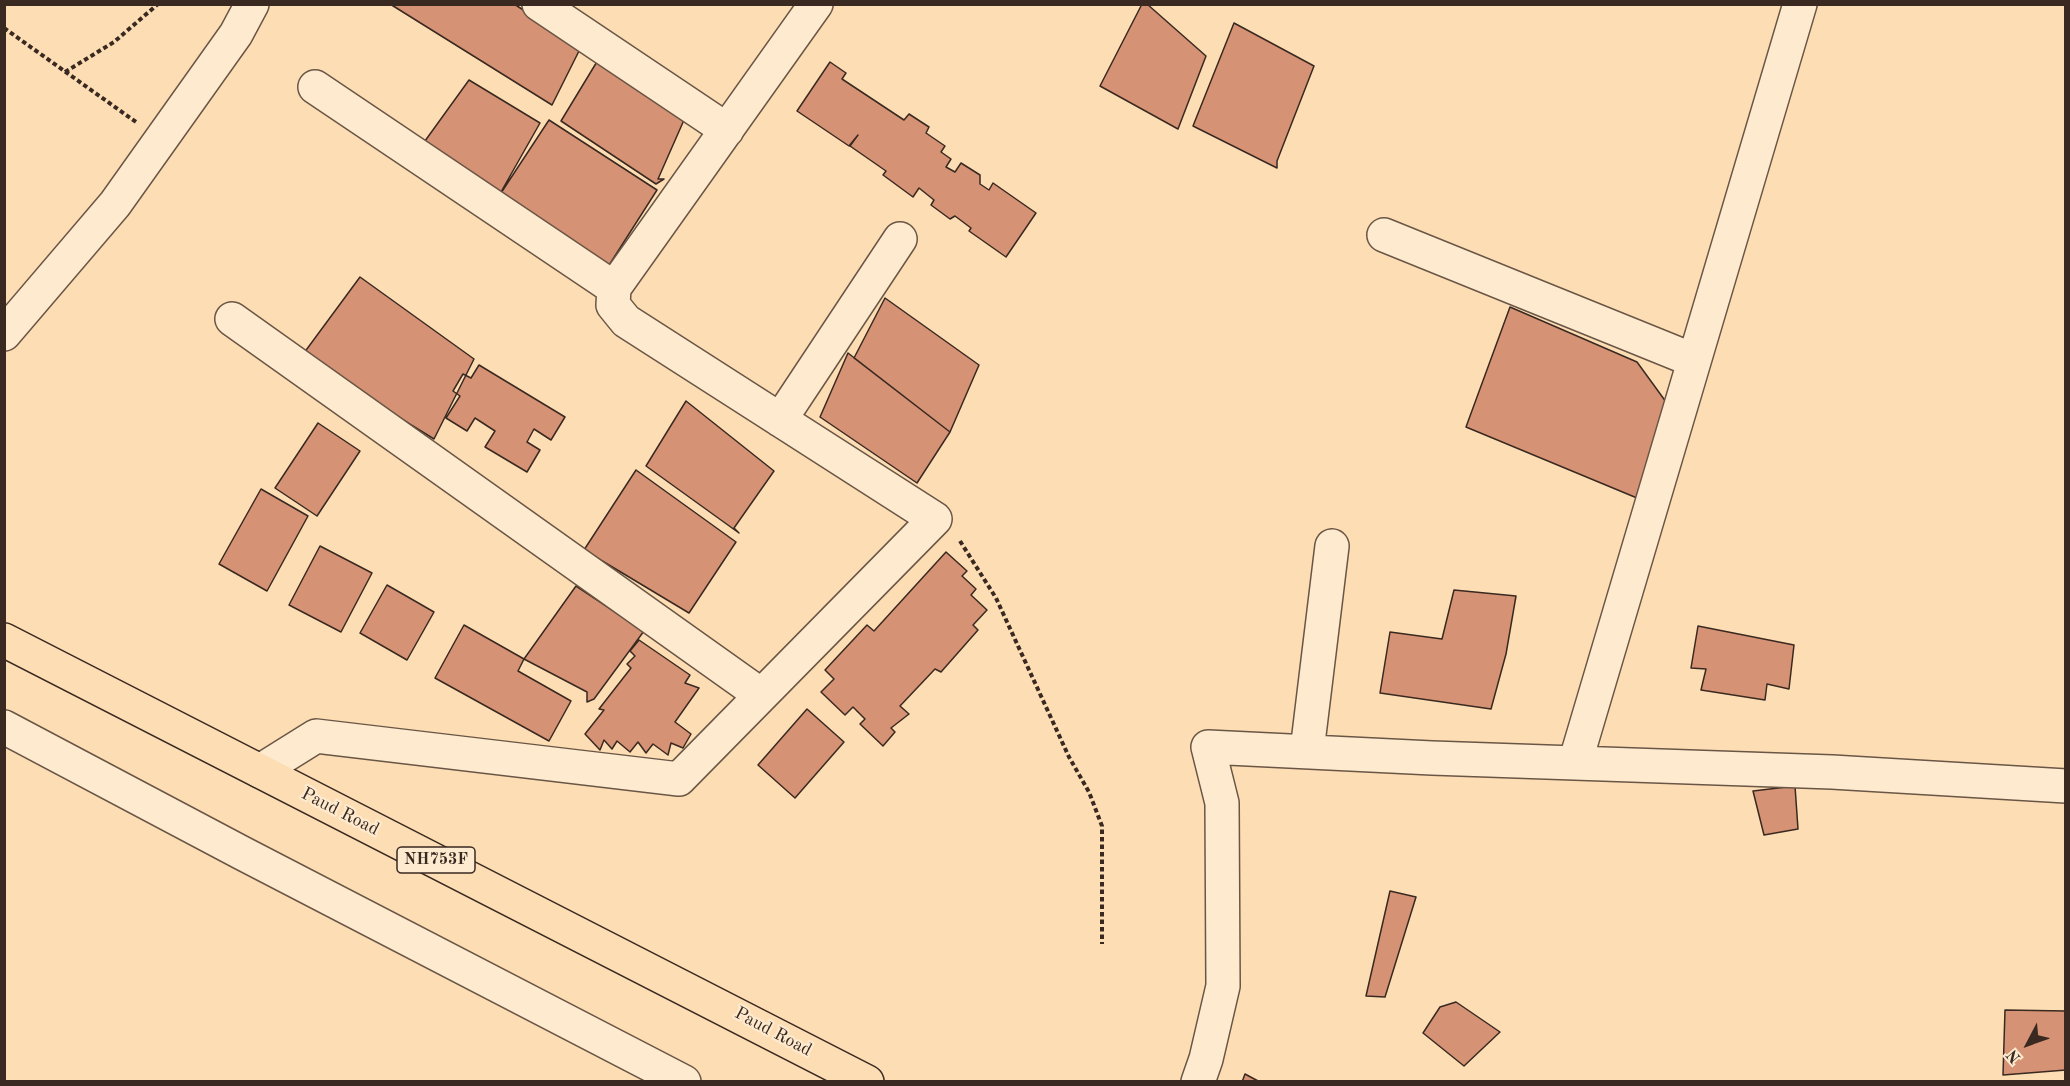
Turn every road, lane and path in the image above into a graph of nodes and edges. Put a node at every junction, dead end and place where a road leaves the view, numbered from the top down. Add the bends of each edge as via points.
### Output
1 (158, 4) edge
2 (539, 4) edge
3 (1800, 4) edge
4 (249, 5) edge
5 (816, 5) edge
6 (4, 28) edge
7 (66, 72) junction
8 (315, 87) dead end
9 (727, 130) junction
10 (161, 140) junction
11 (1383, 235) dead end
12 (900, 239) dead end
13 (614, 288) junction
14 (232, 320) dead end
15 (4, 334) edge
16 (1693, 360) junction
17 (780, 420) junction
18 (935, 519) junction
19 (1332, 546) dead end
20 (4, 640) edge
21 (761, 695) junction
22 (4, 727) edge
23 (1307, 751) junction
24 (1575, 764) junction
25 (260, 771) junction
26 (2066, 786) edge
27 (1102, 944) dead end
28 (684, 1082) edge
29 (867, 1082) edge
30 (1197, 1082) edge

1 - 7 path via 114,42
2 - 9 street
3 - 16 street
4 - 10 street via 236,34
5 - 9 street
6 - 7 path
7 - 10 path
8 - 13 street
9 - 13 street
10 - 15 street via 115,204
11 - 16 street
12 - 17 street
13 - 17 street via 613,305 626,321
14 - 21 street
16 - 24 street
17 - 18 street
18 - 21 street
18 - 27 path via 961,542 996,598 1069,758 1089,792 1102,826
19 - 23 street
20 - 25 main road, Paud Road / NH753F
21 - 25 street via 679,779 316,736
22 - 28 street
23 - 24 street
23 - 30 street via 1208,747 1222,803 1223,986
24 - 26 street via 1832,772
25 - 29 main road, Paud Road / NH753F

